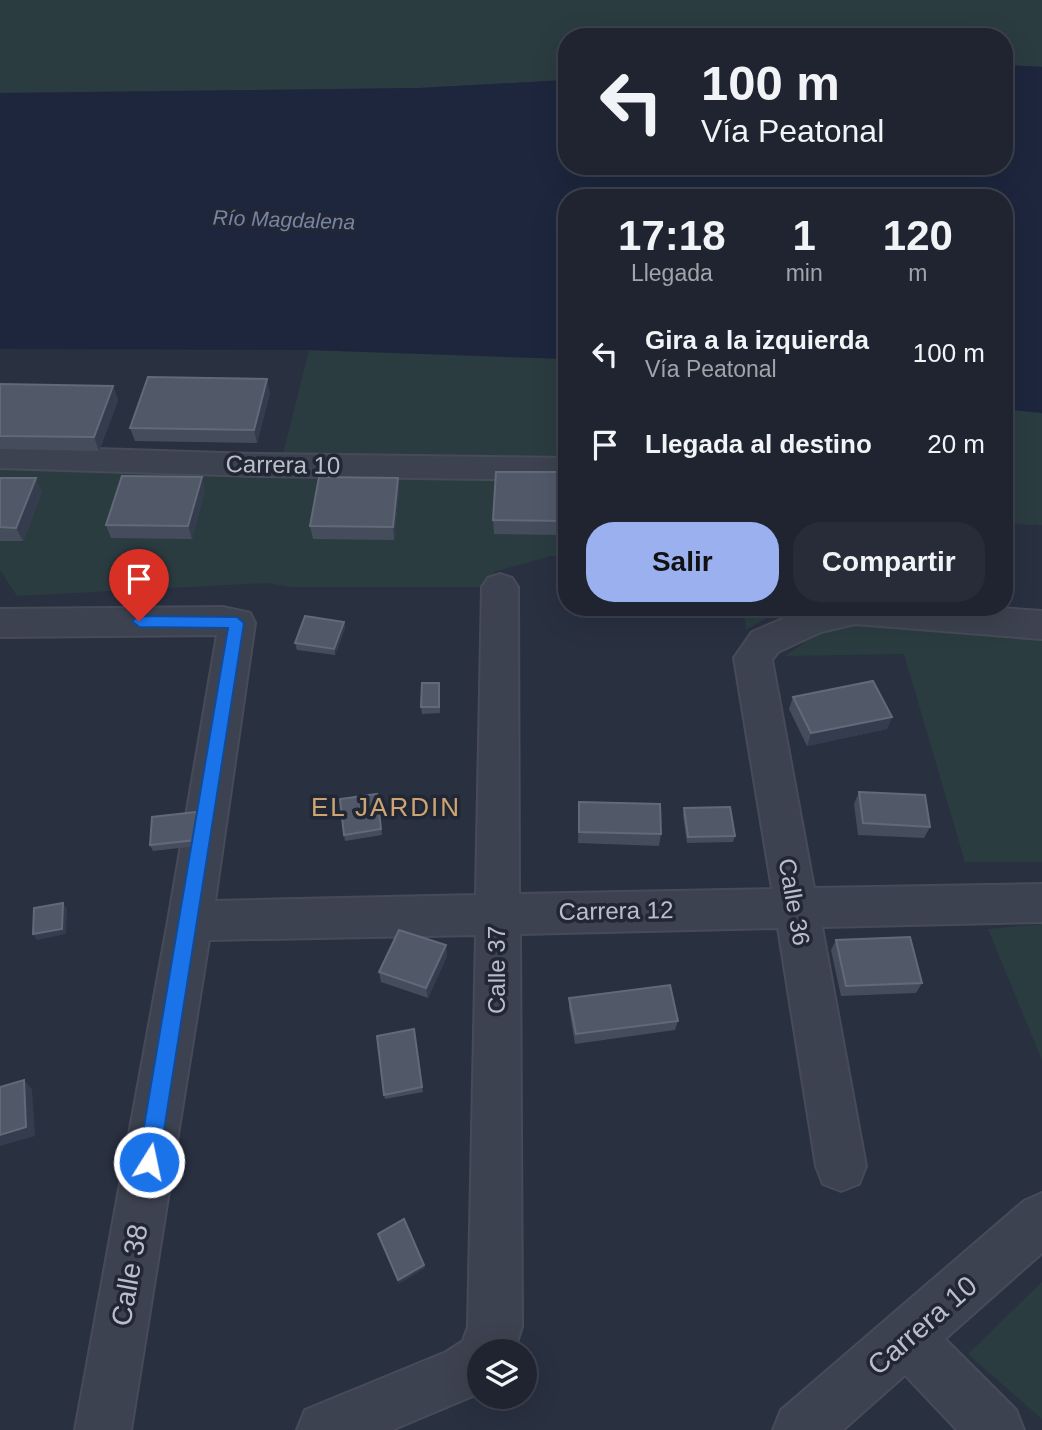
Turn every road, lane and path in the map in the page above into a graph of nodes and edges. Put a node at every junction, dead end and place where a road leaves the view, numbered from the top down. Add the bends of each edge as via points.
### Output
1 (0, 457) edge
2 (558, 469) edge
3 (500, 587) dead end
4 (832, 616) edge
5 (922, 616) edge
6 (0, 623) edge
7 (1042, 625) edge
8 (1042, 903) edge
9 (794, 907) junction
10 (497, 913) junction
11 (190, 921) junction
12 (841, 1166) dead end
13 (1042, 1219) edge
14 (491, 1339) edge
15 (907, 1339) junction
16 (467, 1370) edge
17 (103, 1430) edge
18 (325, 1430) edge
19 (801, 1430) edge
20 (996, 1430) edge

1 - 2 street, Carrera 10
3 - 10 street, Calle 37
4 - 9 street, Calle 36 via 765,642 752,658
5 - 7 street, Calle 36
6 - 11 street, Calle 38 via 237,623
8 - 9 street, Carrera 12
9 - 10 street, Carrera 12
9 - 12 street, Calle 36
10 - 11 street, Carrera 12
10 - 14 street, Calle 37 via 495,1327
11 - 17 street, Calle 38
13 - 15 street, Carrera 10
15 - 19 street, Carrera 10
15 - 20 street
16 - 18 street

